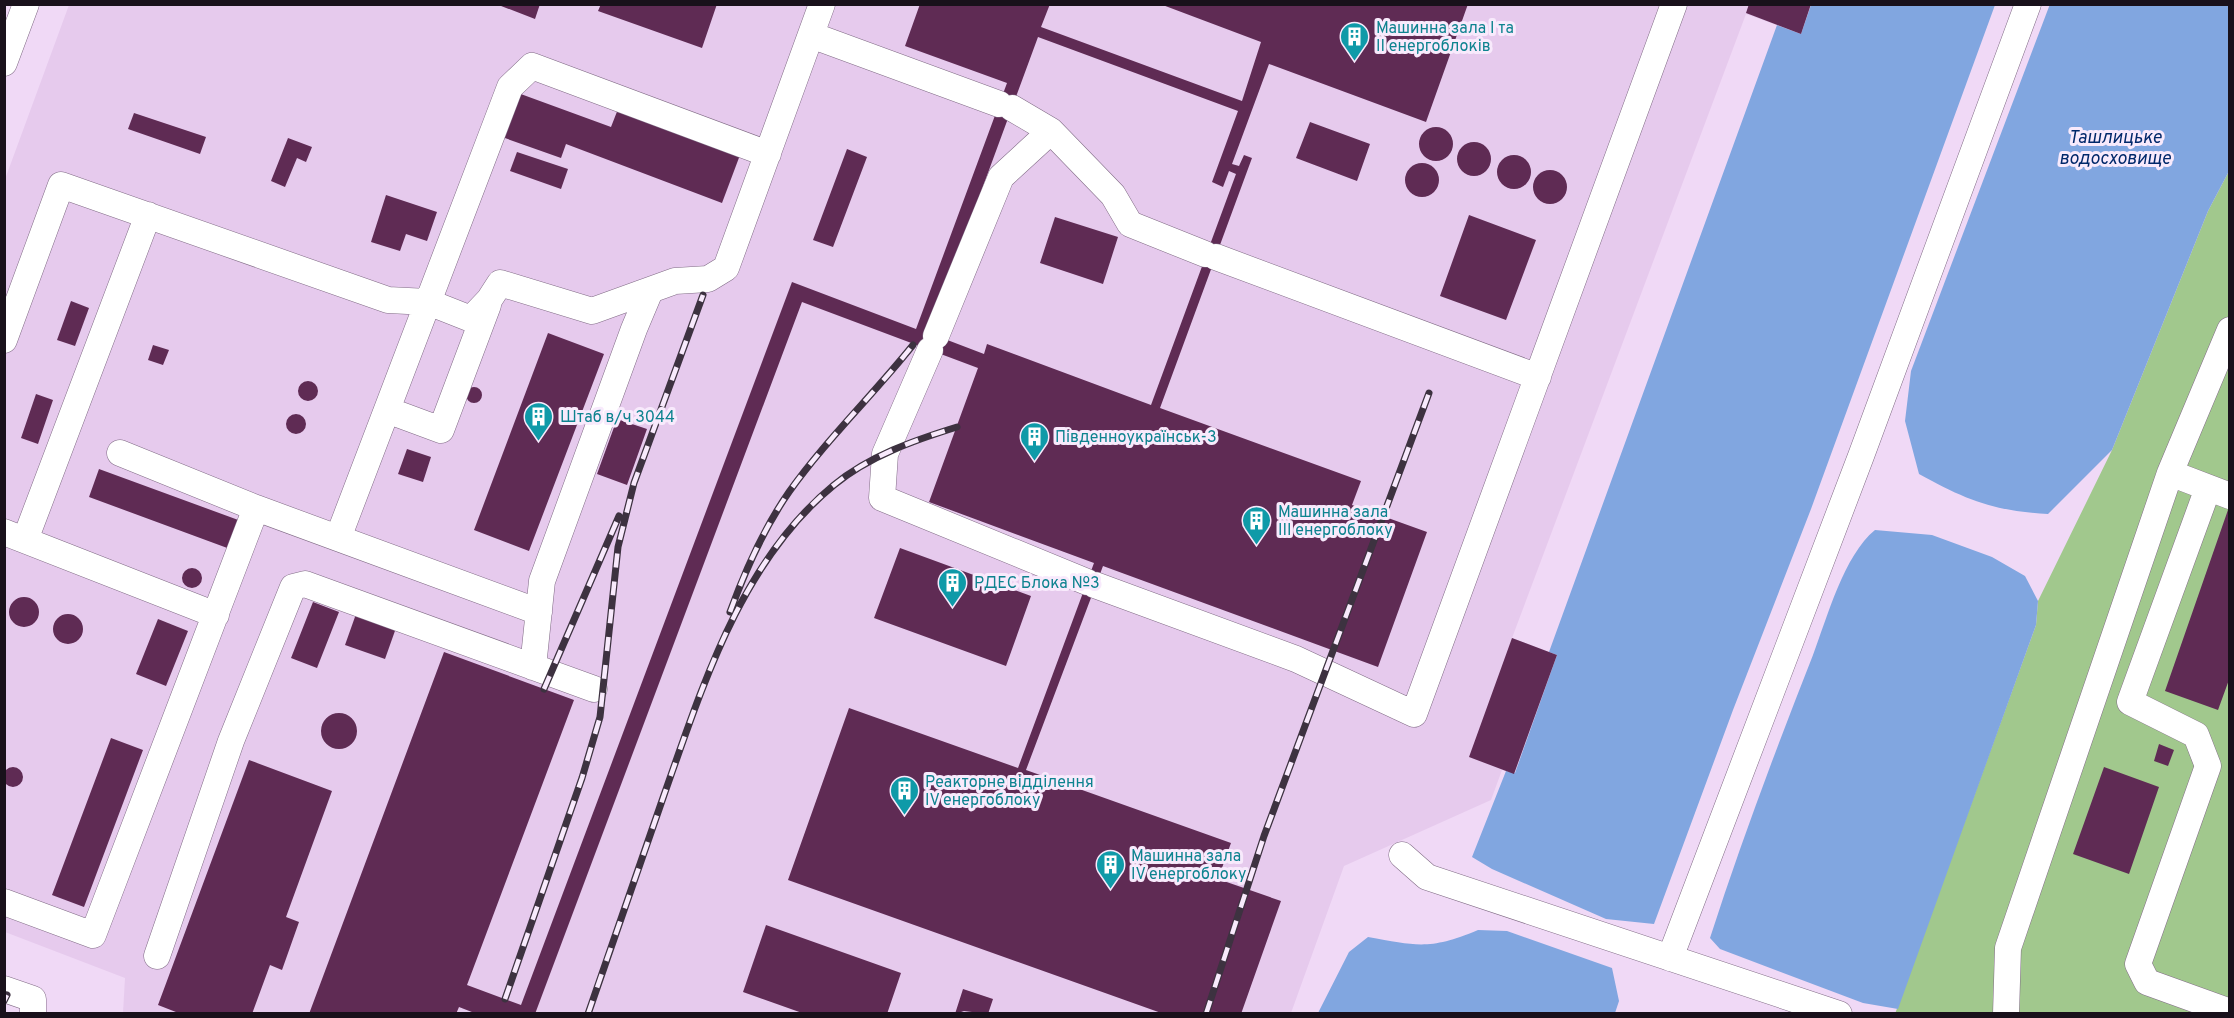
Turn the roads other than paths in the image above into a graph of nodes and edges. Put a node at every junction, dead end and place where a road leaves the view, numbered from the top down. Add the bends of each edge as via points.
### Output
1 (26, 4) edge
2 (822, 4) edge
3 (1674, 4) edge
4 (2028, 4) edge
5 (811, 34) junction
6 (4, 63) edge
7 (1051, 130) junction
8 (768, 154) junction
9 (148, 215) junction
10 (650, 291) junction
11 (489, 300) junction
12 (428, 302) junction
13 (2229, 330) edge
14 (4, 340) edge
15 (1538, 377) junction
16 (387, 410) junction
17 (120, 453) dead end
18 (2170, 473) junction
19 (2219, 492) edge
20 (256, 508) junction
21 (15, 536) edge
22 (338, 538) junction
23 (539, 612) junction
24 (216, 615) junction
25 (533, 667) junction
26 (594, 689) dead end
27 (1402, 855) dead end
28 (4, 902) edge
29 (157, 956) dead end
30 (1670, 958) junction
31 (4, 989) edge
32 (2229, 1012) edge
33 (33, 1014) edge
34 (1839, 1014) edge
35 (2006, 1014) edge

1 - 6 street
2 - 5 street
3 - 15 street
4 - 30 street
5 - 7 street via 1006,106
5 - 8 street
7 - 15 street via 1113,195 1130,224
7 - 15 street via 1001,177 885,454 882,498 1091,584 1296,659 1414,714
8 - 10 street via 726,268 708,279 675,281
8 - 12 street via 532,66 510,87
9 - 12 street via 388,300
9 - 14 street via 61,185
9 - 21 street
10 - 11 street via 592,311 500,283
10 - 23 street via 542,581
11 - 12 street via 471,319
11 - 16 street via 441,430
12 - 16 street
13 - 18 street
16 - 22 street
17 - 20 street
18 - 19 street
18 - 35 street via 2008,948
19 - 32 street via 2130,702 2196,735 2208,766 2138,964 2147,982
20 - 22 street
20 - 24 street
21 - 24 street
22 - 23 street
23 - 25 street
24 - 28 street via 93,935
25 - 26 street
25 - 29 street via 305,584 293,587 231,741
27 - 30 street via 1427,877
30 - 34 street
31 - 33 street via 33,999

